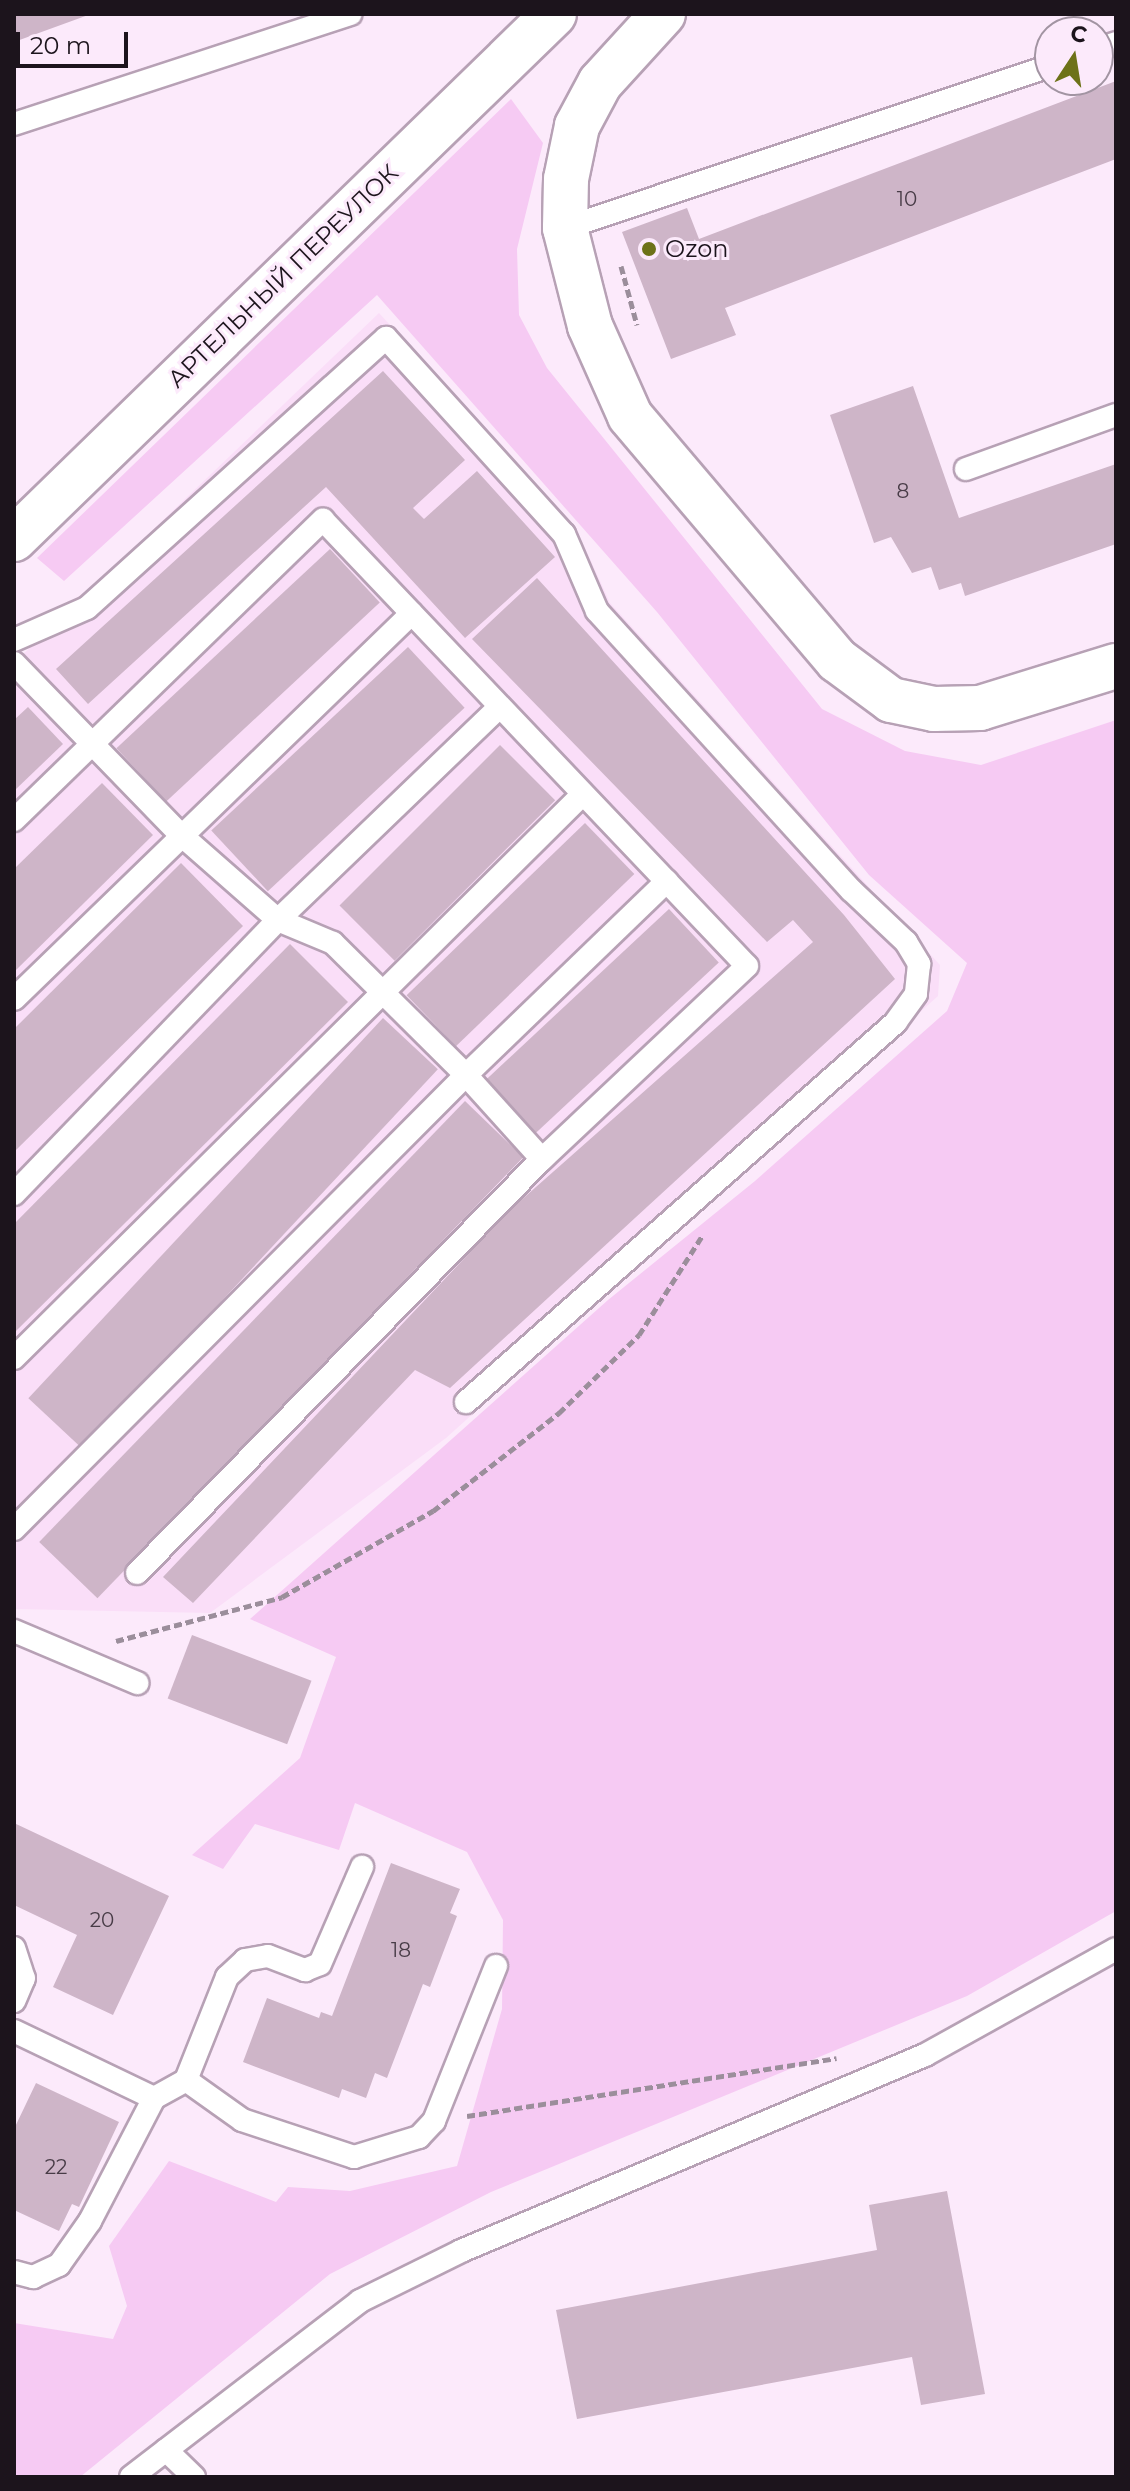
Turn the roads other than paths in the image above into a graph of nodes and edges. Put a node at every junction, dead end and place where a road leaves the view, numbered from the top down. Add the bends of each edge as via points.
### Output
1 (350, 14) edge
2 (554, 14) edge
3 (663, 14) edge
4 (1034, 71) edge
5 (14, 124) edge
6 (565, 228) junction
7 (1116, 415) edge
8 (966, 469) dead end
9 (14, 539) edge
10 (412, 613) junction
11 (14, 640) edge
12 (14, 663) edge
13 (1116, 666) edge
14 (498, 708) junction
15 (89, 745) junction
16 (582, 795) junction
17 (14, 820) edge
18 (180, 834) junction
19 (667, 881) junction
20 (278, 920) junction
21 (384, 995) junction
22 (14, 999) edge
23 (466, 1075) junction
24 (542, 1159) junction
25 (14, 1194) edge
26 (14, 1358) edge
27 (466, 1402) dead end
28 (14, 1529) edge
29 (137, 1573) dead end
30 (14, 1631) edge
31 (137, 1683) dead end
32 (362, 1867) dead end
33 (14, 1948) edge
34 (1116, 1949) edge
35 (496, 1966) dead end
36 (14, 2001) edge
37 (14, 2031) edge
38 (186, 2080) junction
39 (154, 2098) junction
40 (14, 2272) edge
41 (166, 2450) junction
42 (131, 2477) edge
43 (194, 2477) edge

1 - 5 lane
2 - 9 street, АРТЕЛЬНЫЙ ПЕРЕУЛОК
3 - 6 street via 600,83 577,126 566,179
4 - 6 lane
6 - 13 street via 590,326 630,416 837,660 864,684 891,700 980,708
7 - 8 lane
10 - 14 lane
10 - 15 lane via 323,520
10 - 18 lane
11 - 27 lane via 87,608 386,338 564,534 597,611 851,890 906,942 919,964 916,994 896,1022
12 - 15 lane
14 - 16 lane
14 - 20 lane
15 - 17 lane
15 - 18 lane
16 - 19 lane
16 - 21 lane
18 - 20 lane
18 - 22 lane
19 - 23 lane
19 - 24 lane via 747,966
20 - 21 lane via 333,943
20 - 25 lane
21 - 23 lane
21 - 26 lane
23 - 24 lane
23 - 28 lane
24 - 29 lane
30 - 31 lane
32 - 38 lane via 320,1964 305,1970 268,1956 245,1960 227,1977
33 - 36 lane via 24,1978
34 - 41 lane via 925,2055 461,2251 360,2301
35 - 38 lane via 434,2121 419,2137 354,2157 242,2120
37 - 39 lane
38 - 39 lane
39 - 40 lane via 90,2221 59,2265 33,2277
41 - 42 lane
41 - 43 lane

